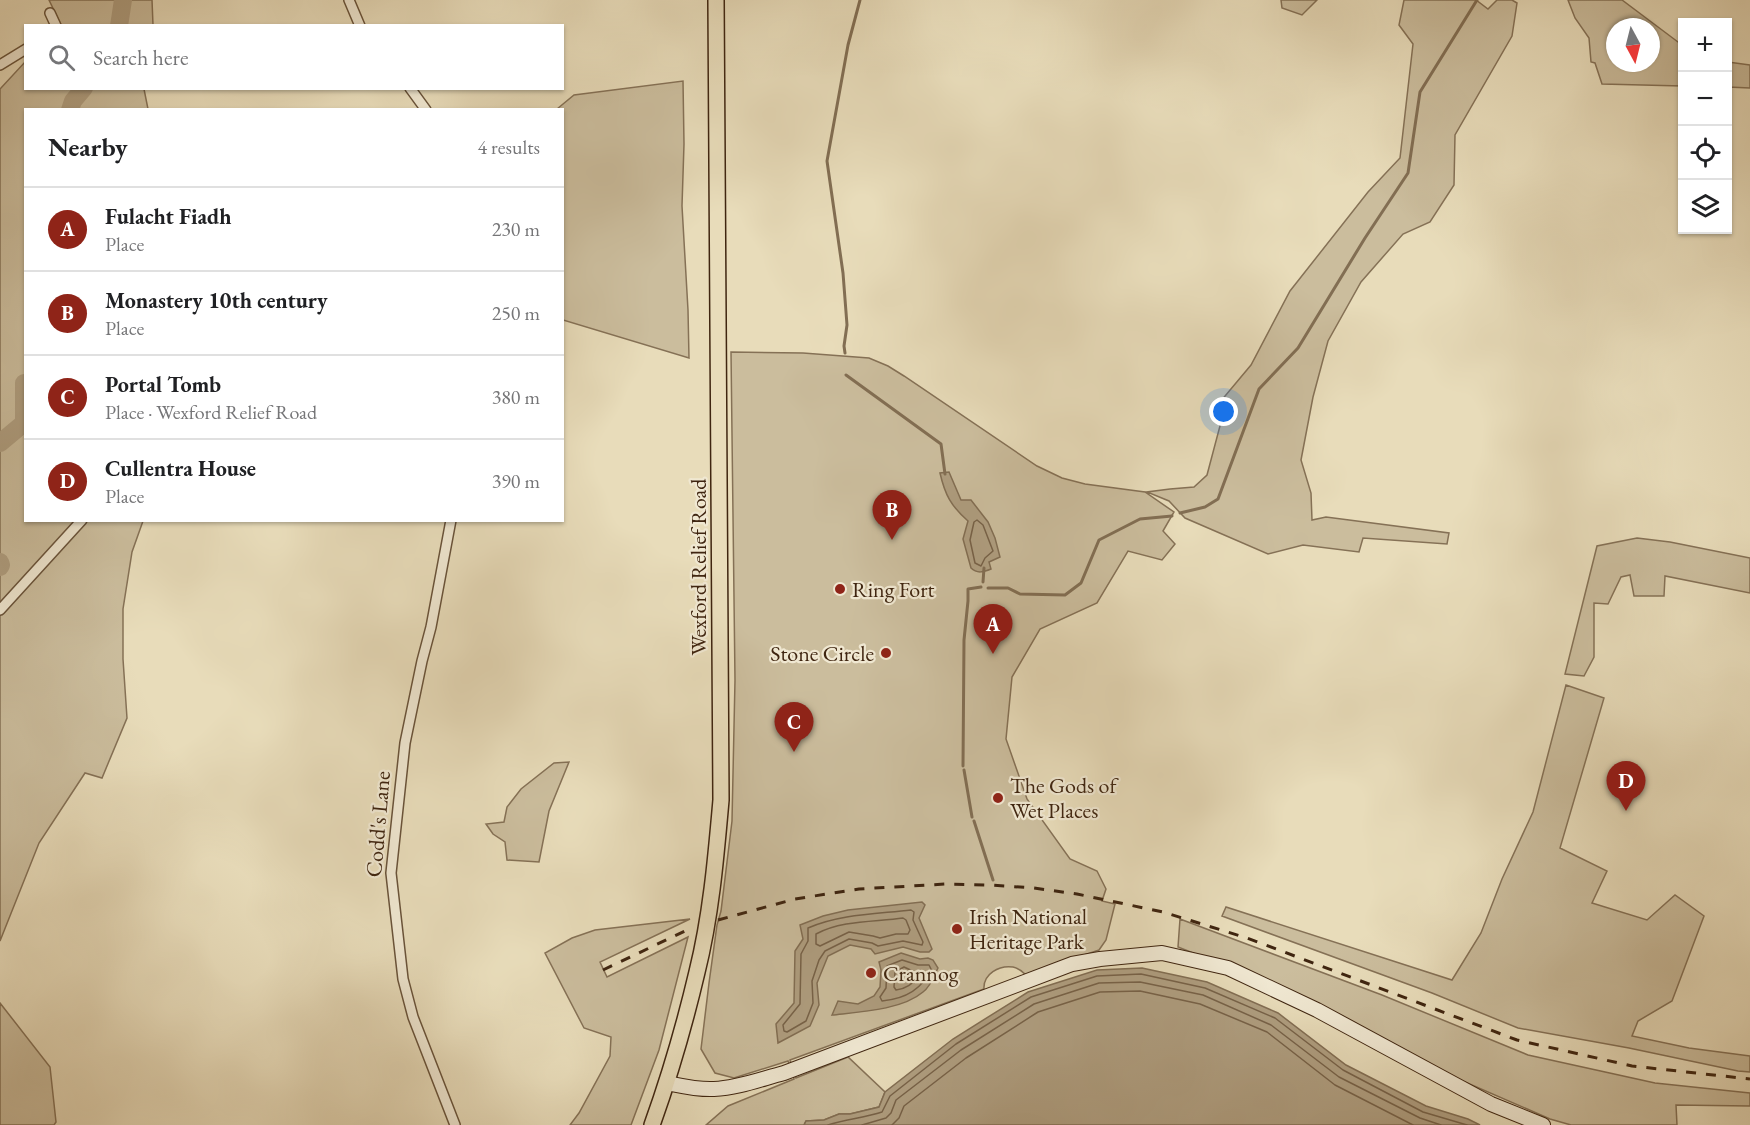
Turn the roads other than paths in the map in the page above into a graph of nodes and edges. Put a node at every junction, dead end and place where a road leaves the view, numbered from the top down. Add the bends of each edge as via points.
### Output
1 (349, 0) edge
2 (716, 0) edge
3 (50, 14) dead end
4 (55, 24) edge
5 (359, 24) edge
6 (24, 50) edge
7 (0, 65) edge
8 (411, 90) edge
9 (425, 108) edge
10 (80, 522) edge
11 (451, 522) edge
12 (0, 610) edge
13 (667, 1083) junction
14 (455, 1125) edge
15 (652, 1125) edge
16 (1543, 1125) edge

1 - 5 street
2 - 13 highway, Wexford Relief Road via 721,800 714,878 698,970
3 - 4 street
6 - 7 street
8 - 9 street
10 - 12 street
11 - 14 street, Codd's Lane via 405,743 391,873 403,979 413,1017
13 - 15 highway, Wexford Relief Road
13 - 16 main road via 692,1088 735,1087 784,1073 1072,964 1162,954 1228,968 1317,1010 1491,1104

